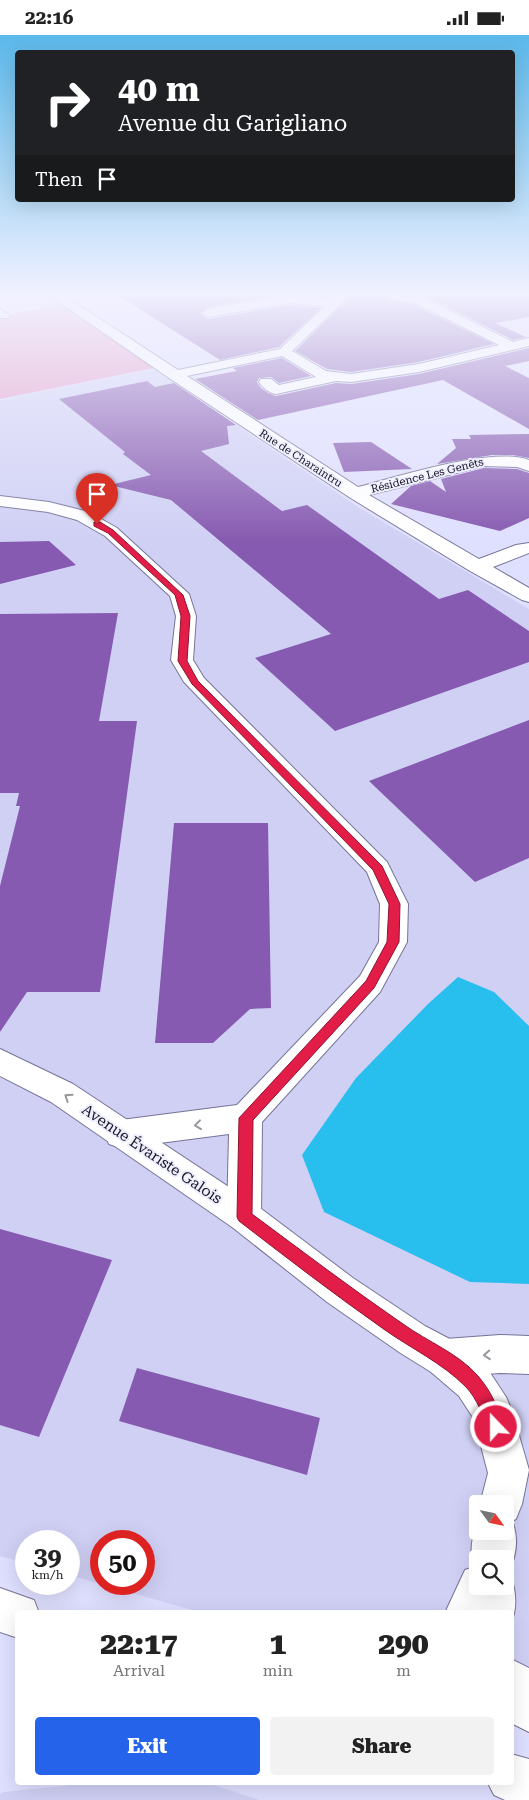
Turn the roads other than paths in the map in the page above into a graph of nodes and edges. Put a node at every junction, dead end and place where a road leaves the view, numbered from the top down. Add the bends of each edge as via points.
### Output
1 (176, 376) edge
2 (330, 376) edge
3 (360, 376) edge
4 (333, 377) junction
5 (266, 383) dead end
6 (529, 466) edge
7 (355, 493) junction
8 (0, 501) edge
9 (527, 546) edge
10 (477, 567) junction
11 (529, 596) edge
12 (0, 1061) edge
13 (246, 1118) junction
14 (121, 1134) junction
15 (244, 1217) junction
16 (529, 1355) edge
17 (445, 1358) junction
18 (529, 1468) edge
19 (503, 1495) edge
20 (511, 1495) edge
21 (476, 1595) edge
22 (493, 1595) edge
23 (0, 1610) edge
24 (468, 1610) edge
25 (493, 1610) edge
26 (15, 1615) edge
27 (514, 1686) edge
28 (529, 1708) edge
29 (514, 1779) edge
30 (529, 1784) edge

1 - 7 street, Rue de Charaintru
2 - 4 street
3 - 4 street
4 - 5 street via 276,390
6 - 7 street, Résidence Les Genêts via 519,462 484,461
7 - 10 street, Rue de Charaintru
8 - 13 street via 49,507 83,516 111,532 179,595 186,616 182,661 195,682 378,868 394,904 393,942 370,985
9 - 10 street
10 - 11 street, Rue de Charaintru
14 -> 12 street, Avenue Évariste Galois via 62,1093
13 -> 14 street
13 - 15 street
14 - 15 street, Avenue Évariste Galois
15 - 17 street, Avenue Évariste Galois via 348,1295
16 -> 17 street
17 - 19 street, Avenue Évariste Galois via 473,1382 492,1411 508,1473
18 - 20 street
21 - 24 street
22 - 25 street
23 - 26 street
27 - 28 street
29 - 30 street

